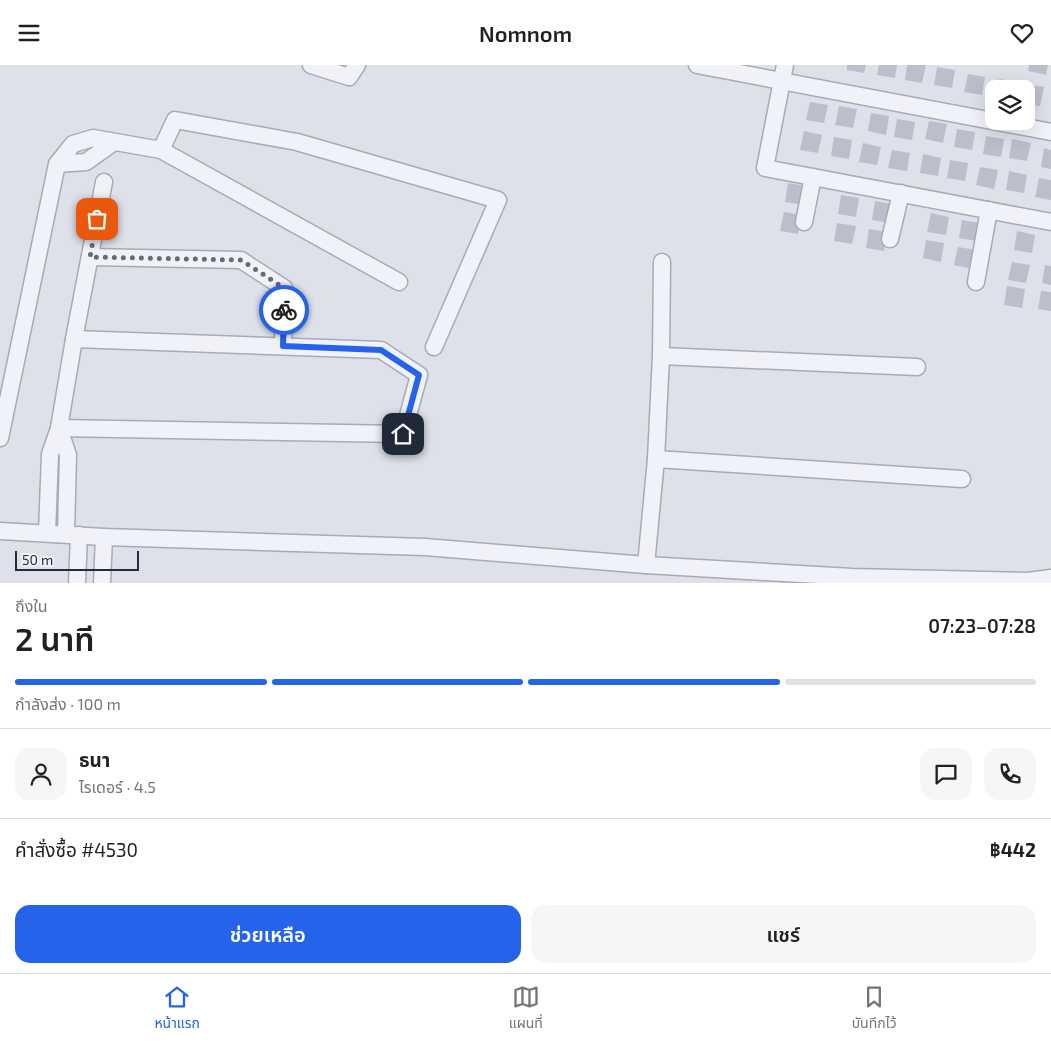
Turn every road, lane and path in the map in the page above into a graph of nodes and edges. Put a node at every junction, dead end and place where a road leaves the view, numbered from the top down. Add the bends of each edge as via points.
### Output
1 (311, 65) edge
2 (357, 65) edge
3 (696, 65) edge
4 (783, 73) edge
5 (1051, 132) edge
6 (161, 150) junction
7 (813, 177) junction
8 (104, 183) dead end
9 (901, 193) junction
10 (989, 210) junction
11 (804, 222) dead end
12 (1051, 222) edge
13 (890, 239) dead end
14 (90, 257) junction
15 (662, 261) dead end
16 (399, 282) dead end
17 (976, 282) dead end
18 (74, 339) junction
19 (283, 346) junction
20 (434, 347) dead end
21 (661, 357) junction
22 (917, 367) dead end
23 (59, 427) junction
24 (0, 438) edge
25 (656, 459) junction
26 (962, 479) dead end
27 (0, 531) edge
28 (47, 533) junction
29 (72, 535) junction
30 (104, 537) junction
31 (646, 565) junction
32 (1051, 578) edge
33 (77, 583) edge
34 (102, 583) edge

1 - 2 street via 349,77
3 - 4 street
4 - 5 street
4 - 7 street via 765,168
6 - 16 street
6 - 20 street via 175,120 297,142 498,200
6 - 24 street via 114,141 86,162 57,163
7 - 9 street
7 - 11 street
8 - 14 street
9 - 10 street
9 - 13 street
10 - 12 street
10 - 17 street
14 - 18 street
14 - 19 street via 241,260 284,288
15 - 21 street
18 - 19 street
18 - 23 street
19 - 23 street via 381,350 419,375 403,434
21 - 22 street
21 - 25 street
23 - 28 street via 50,454
23 - 29 street via 68,455
25 - 26 street
25 - 31 street
27 - 28 street
28 - 29 street
29 - 30 street
29 - 33 street
30 - 31 street via 425,547
30 - 34 street
31 - 32 street via 852,577 1028,581

